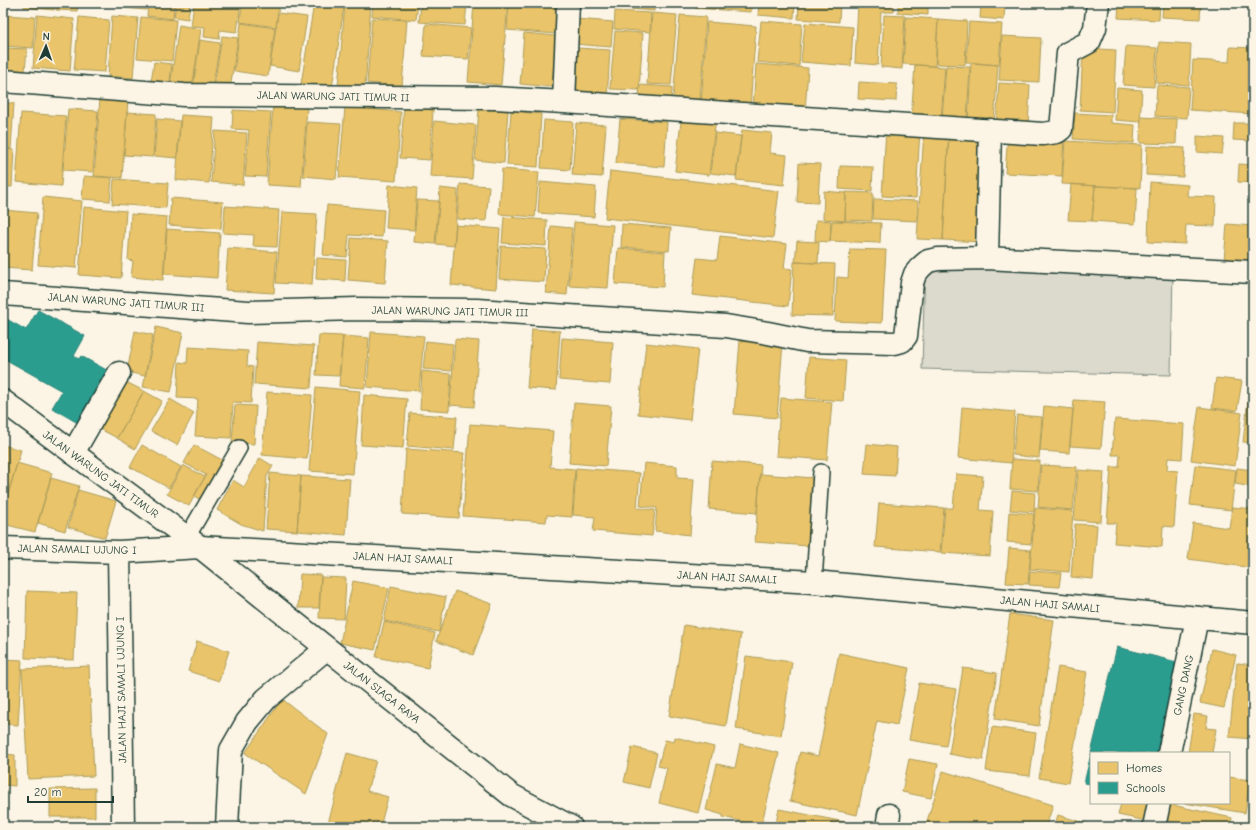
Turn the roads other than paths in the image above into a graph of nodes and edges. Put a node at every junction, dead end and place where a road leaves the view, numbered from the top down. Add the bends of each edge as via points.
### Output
1 (568, 3) edge
2 (1098, 3) edge
3 (3, 81) edge
4 (564, 102) junction
5 (990, 130) junction
6 (987, 258) junction
7 (1253, 272) edge
8 (3, 294) edge
9 (119, 373) dead end
10 (3, 401) edge
11 (239, 448) dead end
12 (73, 453) junction
13 (821, 472) dead end
14 (194, 542) junction
15 (3, 548) edge
16 (119, 552) junction
17 (814, 582) junction
18 (1197, 618) junction
19 (1253, 623) edge
20 (326, 649) junction
21 (1169, 752) edge
22 (1159, 804) edge
23 (123, 827) edge
24 (227, 827) edge
25 (572, 827) edge
26 (1154, 827) edge

1 - 4 street
2 - 5 street, JALAN WARUNG JATI TIMUR II via 1095,28 1089,42 1068,53 1061,129 1043,134
3 - 4 street, JALAN WARUNG JATI TIMUR II via 184,95 495,98
4 - 5 street, JALAN WARUNG JATI TIMUR II
5 - 6 street
6 - 7 street
6 - 8 street, JALAN WARUNG JATI TIMUR III via 938,259 921,266 912,283 906,336 895,343 807,341 726,326 477,310 357,309 248,312
9 - 12 street
10 - 12 street, JALAN WARUNG JATI TIMUR
11 - 14 lane via 193,528
12 - 14 street, JALAN WARUNG JATI TIMUR
13 - 17 lane
14 - 16 street, JALAN SAMALI UJUNG I
14 - 17 street, JALAN HAJI SAMALI
14 - 20 street, JALAN SIAGA RAYA
15 - 16 street, JALAN SAMALI UJUNG I
16 - 23 street, JALAN HAJI SAMALI UJUNG I
17 - 18 street, JALAN HAJI SAMALI
18 - 19 street, JALAN HAJI SAMALI
18 - 21 street, GANG DANG
20 - 24 street via 266,699 247,722 232,750
20 - 25 street, JALAN SIAGA RAYA via 511,795
22 - 26 street

